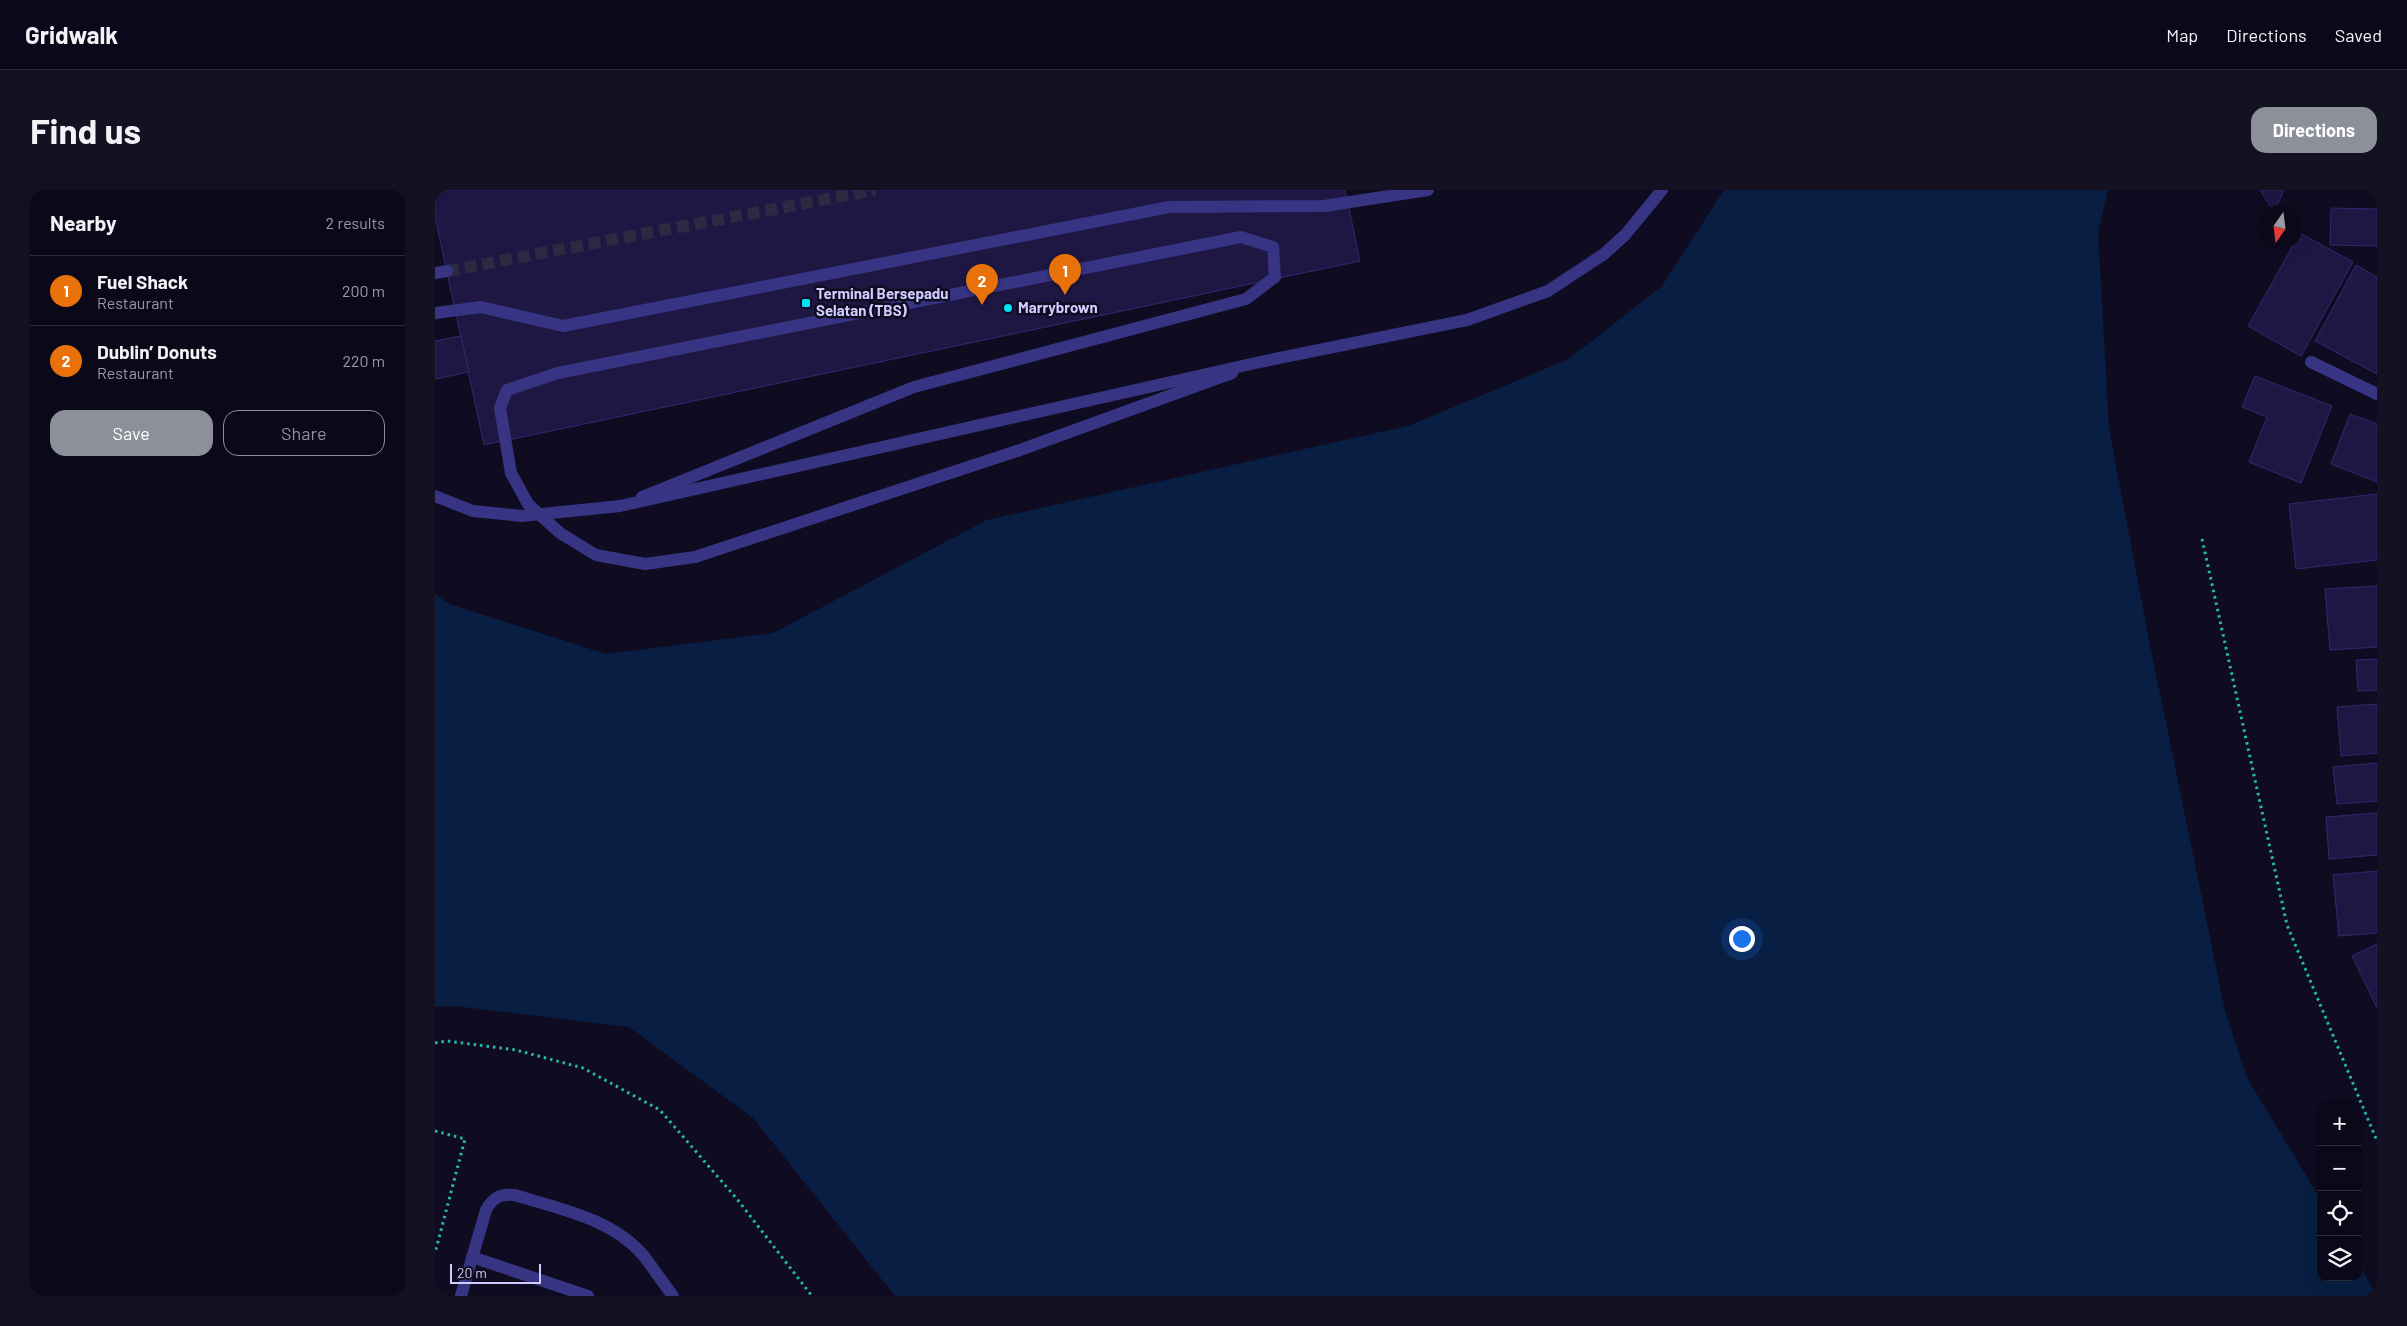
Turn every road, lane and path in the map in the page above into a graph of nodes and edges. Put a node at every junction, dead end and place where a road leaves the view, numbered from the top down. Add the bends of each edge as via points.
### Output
1 (1428, 190) edge
2 (1662, 190) edge
3 (435, 313) edge
4 (1260, 362) junction
5 (2311, 362) dead end
6 (2377, 394) edge
7 (435, 496) edge
8 (620, 506) junction
9 (2202, 539) dead end
10 (435, 1042) edge
11 (435, 1131) edge
12 (2377, 1142) edge
13 (435, 1253) edge
14 (472, 1257) junction
15 (461, 1296) edge
16 (588, 1296) edge
17 (673, 1296) edge
18 (812, 1296) edge

1 - 3 street via 1324,206 1169,208 563,326 481,307
2 - 4 street via 1625,235 1604,254 1548,291 1467,320
4 - 8 street
4 - 8 street, bridge via 1017,452 695,557 645,564 596,555 560,533 528,504 511,473 500,408 507,390 558,373 1241,237 1273,246 1275,277 1246,298 914,387
5 - 6 street
7 - 8 street via 473,511 522,516
9 - 12 path via 2287,926
10 - 18 path via 516,1050 583,1068 660,1110 737,1199
11 - 13 path via 465,1138
14 - 15 street
14 - 16 street
14 - 17 street via 490,1202 497,1196 515,1195 595,1220 619,1235 643,1255

